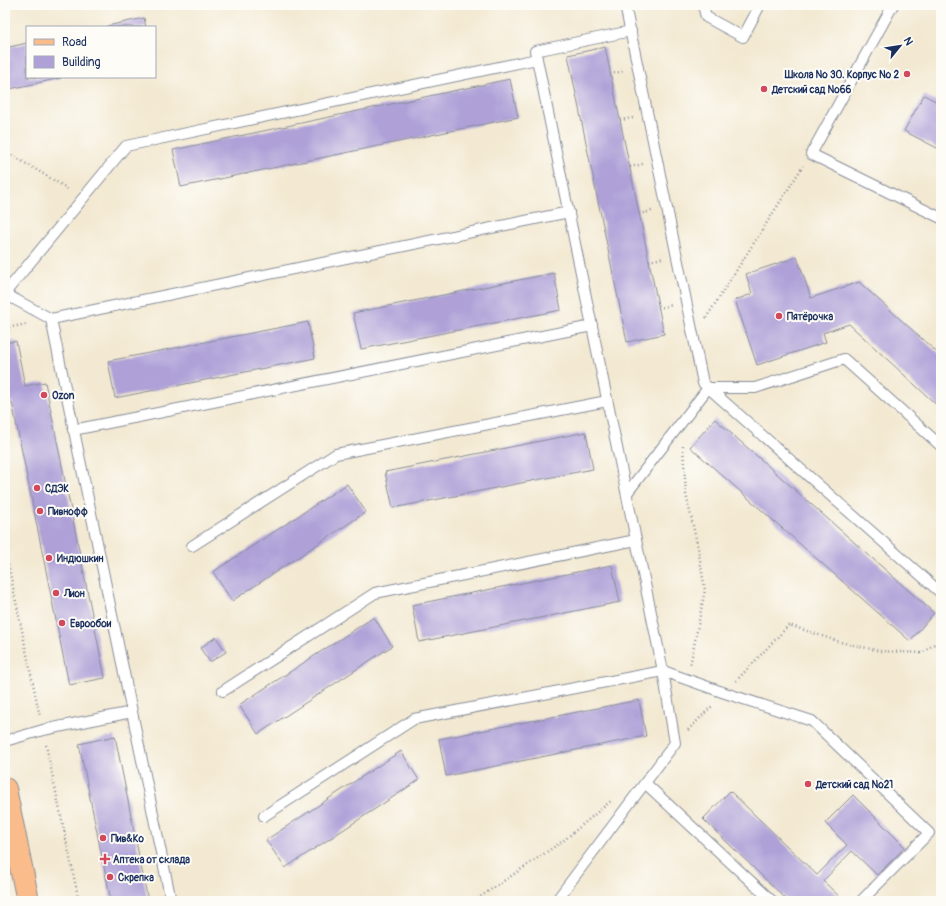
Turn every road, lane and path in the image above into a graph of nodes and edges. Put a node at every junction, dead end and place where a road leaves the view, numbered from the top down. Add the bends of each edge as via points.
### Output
1 (626, 5) edge
2 (703, 5) edge
3 (760, 5) edge
4 (893, 5) edge
5 (631, 31) junction
6 (537, 59) junction
7 (5, 152) edge
8 (811, 154) junction
9 (84, 198) junction
10 (569, 212) junction
11 (941, 218) edge
12 (5, 294) edge
13 (51, 319) junction
14 (592, 326) junction
15 (694, 337) junction
16 (708, 388) junction
17 (607, 401) junction
18 (74, 430) junction
19 (686, 442) dead end
20 (941, 446) edge
21 (626, 493) junction
22 (636, 540) junction
23 (192, 546) dead end
24 (941, 593) edge
25 (941, 639) edge
26 (663, 671) junction
27 (688, 680) junction
28 (223, 691) dead end
29 (725, 693) junction
30 (132, 712) junction
31 (5, 741) edge
32 (675, 743) junction
33 (645, 783) junction
34 (5, 789) edge
35 (615, 797) dead end
36 (264, 816) dead end
37 (28, 901) edge
38 (171, 901) edge
39 (474, 901) edge
40 (556, 901) edge
41 (772, 901) edge
42 (861, 901) edge

1 - 5 lane
2 - 3 lane via 706,17 743,37
4 - 8 lane
5 - 6 lane via 535,51
5 - 15 lane
6 - 9 lane via 126,146
6 - 10 lane
7 - 9 path
8 - 11 lane
8 - 15 path
9 - 12 lane
10 - 13 lane
10 - 14 lane
12 - 13 lane
13 - 18 lane
14 - 17 lane
14 - 18 lane
15 - 16 lane via 703,383
16 - 20 lane via 755,388 844,359
16 - 21 lane
16 - 24 lane
17 - 21 lane
17 - 23 lane via 336,454
18 - 30 lane
19 - 27 path via 683,448 686,494 705,590
21 - 22 lane
22 - 26 lane
22 - 28 lane via 375,593
25 - 29 path via 922,653 880,651 840,642 789,625
26 - 27 lane
26 - 32 lane
26 - 36 lane via 414,719
27 - 29 lane
29 - 32 path
29 - 42 lane via 812,721 928,833
30 - 31 lane via 43,730
30 - 38 lane
32 - 33 lane
33 - 40 lane
33 - 41 lane
34 - 37 main road
35 - 39 path via 563,841

